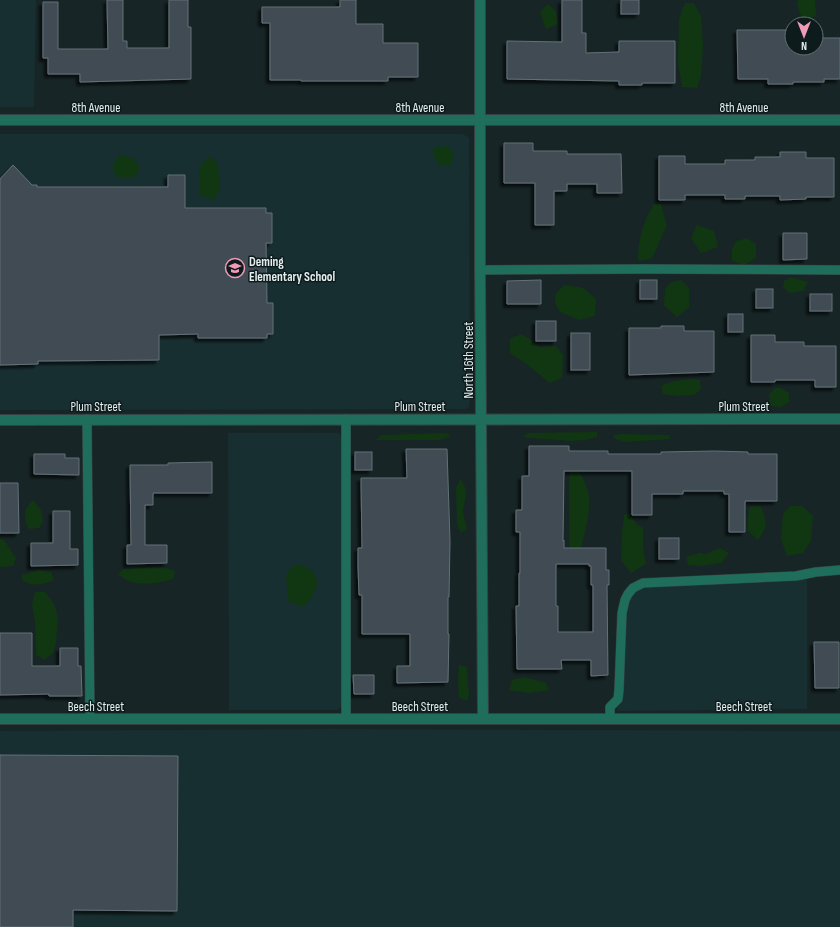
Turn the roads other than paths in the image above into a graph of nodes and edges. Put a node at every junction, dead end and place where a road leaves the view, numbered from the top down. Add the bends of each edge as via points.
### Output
1 (480, 0) edge
2 (0, 120) edge
3 (480, 120) junction
4 (840, 120) edge
5 (480, 270) junction
6 (840, 270) edge
7 (87, 419) junction
8 (346, 419) junction
9 (481, 419) junction
10 (840, 419) edge
11 (0, 420) edge
12 (840, 570) edge
13 (0, 719) edge
14 (90, 719) junction
15 (346, 719) junction
16 (483, 719) junction
17 (610, 719) junction
18 (840, 719) edge

1 - 3 street, North 16th Street
2 - 3 street, 8th Avenue
3 - 4 street, 8th Avenue
3 - 5 street, North 16th Street
5 - 6 lane
5 - 9 street, North 16th Street
7 - 8 street, Plum Street
7 - 11 street, Plum Street
7 - 14 lane
8 - 9 street, Plum Street
8 - 15 lane
9 - 10 street, Plum Street
9 - 16 street, North 16th Street
12 - 17 lane via 796,576 643,583 633,588 625,600 622,613 619,694 618,699 610,707
13 - 14 street, Beech Street
14 - 15 street, Beech Street
15 - 16 street, Beech Street
16 - 17 street, Beech Street
17 - 18 street, Beech Street

